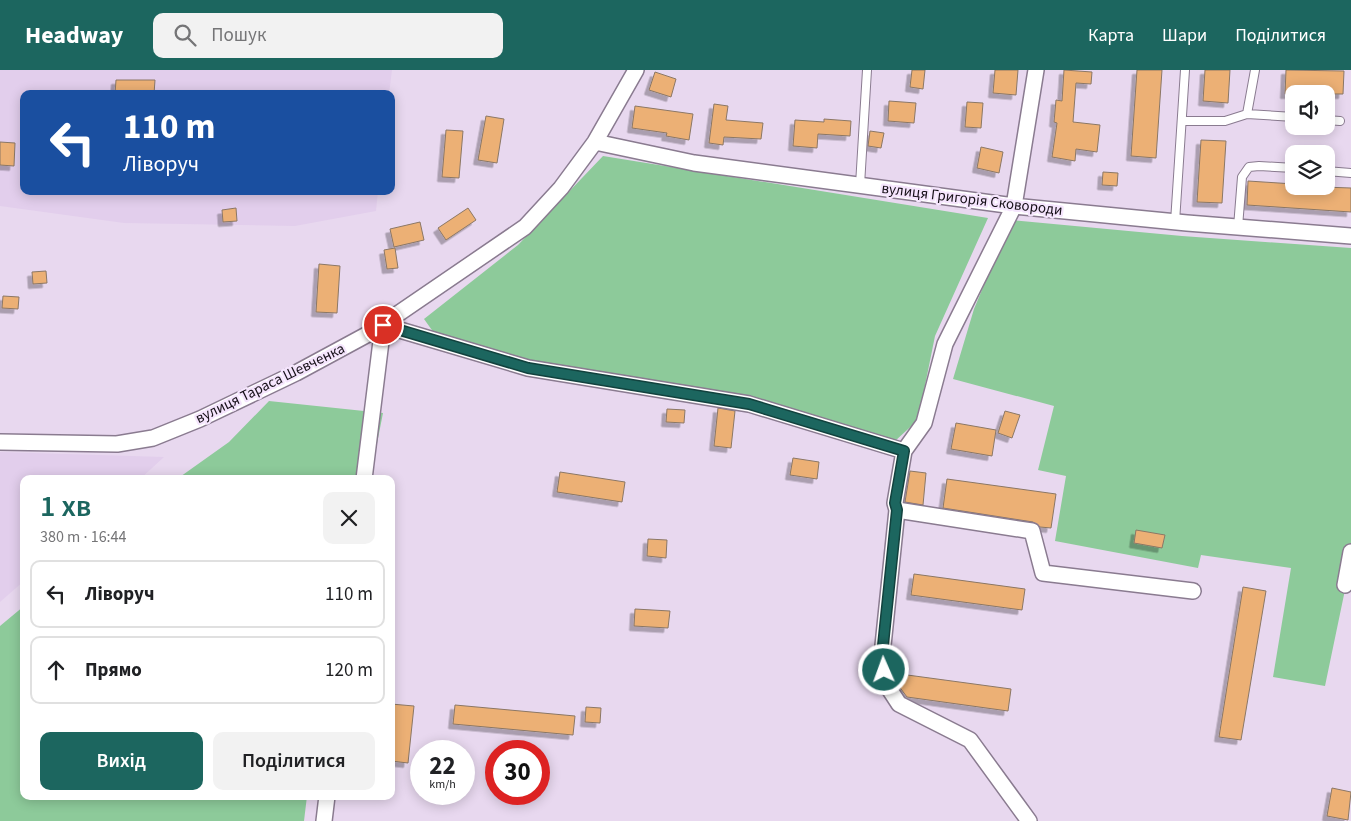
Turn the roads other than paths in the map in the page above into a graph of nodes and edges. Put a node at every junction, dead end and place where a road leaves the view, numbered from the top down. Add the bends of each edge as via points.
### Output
1 (636, 70) edge
2 (867, 70) edge
3 (1036, 70) edge
4 (1185, 70) edge
5 (1255, 70) edge
6 (1247, 114) junction
7 (1285, 116) edge
8 (1182, 121) junction
9 (1335, 121) edge
10 (1340, 121) dead end
11 (595, 142) junction
12 (1285, 167) edge
13 (1335, 172) edge
14 (1351, 173) edge
15 (860, 186) junction
16 (1014, 206) junction
17 (1175, 222) junction
18 (1238, 227) junction
19 (1351, 236) edge
20 (0, 442) edge
21 (904, 451) junction
22 (364, 475) edge
23 (897, 510) junction
24 (1351, 552) edge
25 (1345, 585) dead end
26 (1193, 591) dead end
27 (327, 800) edge
28 (324, 821) edge
29 (1029, 821) edge

1 - 11 street, вулиця Тараса Шевченка
2 - 15 lane
3 - 16 street
4 - 8 lane
5 - 6 lane
6 - 7 lane
6 - 8 lane via 1225,121
8 - 17 lane
9 - 10 lane
11 - 15 street, вулиця Григорія Сковороди via 694,163
11 - 20 street, вулиця Тараса Шевченка via 561,188 525,227 370,333 296,373 153,438 117,444
12 - 18 lane via 1249,167 1242,178
13 - 14 lane
15 - 16 street, вулиця Григорія Сковороди
16 - 17 street, вулиця Григорія Сковороди
16 - 21 street via 945,344 924,423
17 - 18 street, вулиця Григорія Сковороди
18 - 19 street, вулиця Григорія Сковороди
21 - 22 street via 749,404 528,368 383,325
21 - 23 street via 895,503
23 - 26 street via 1032,531 1043,573
23 - 29 street via 882,655 886,684 899,704 970,740
24 - 25 street
27 - 28 street

